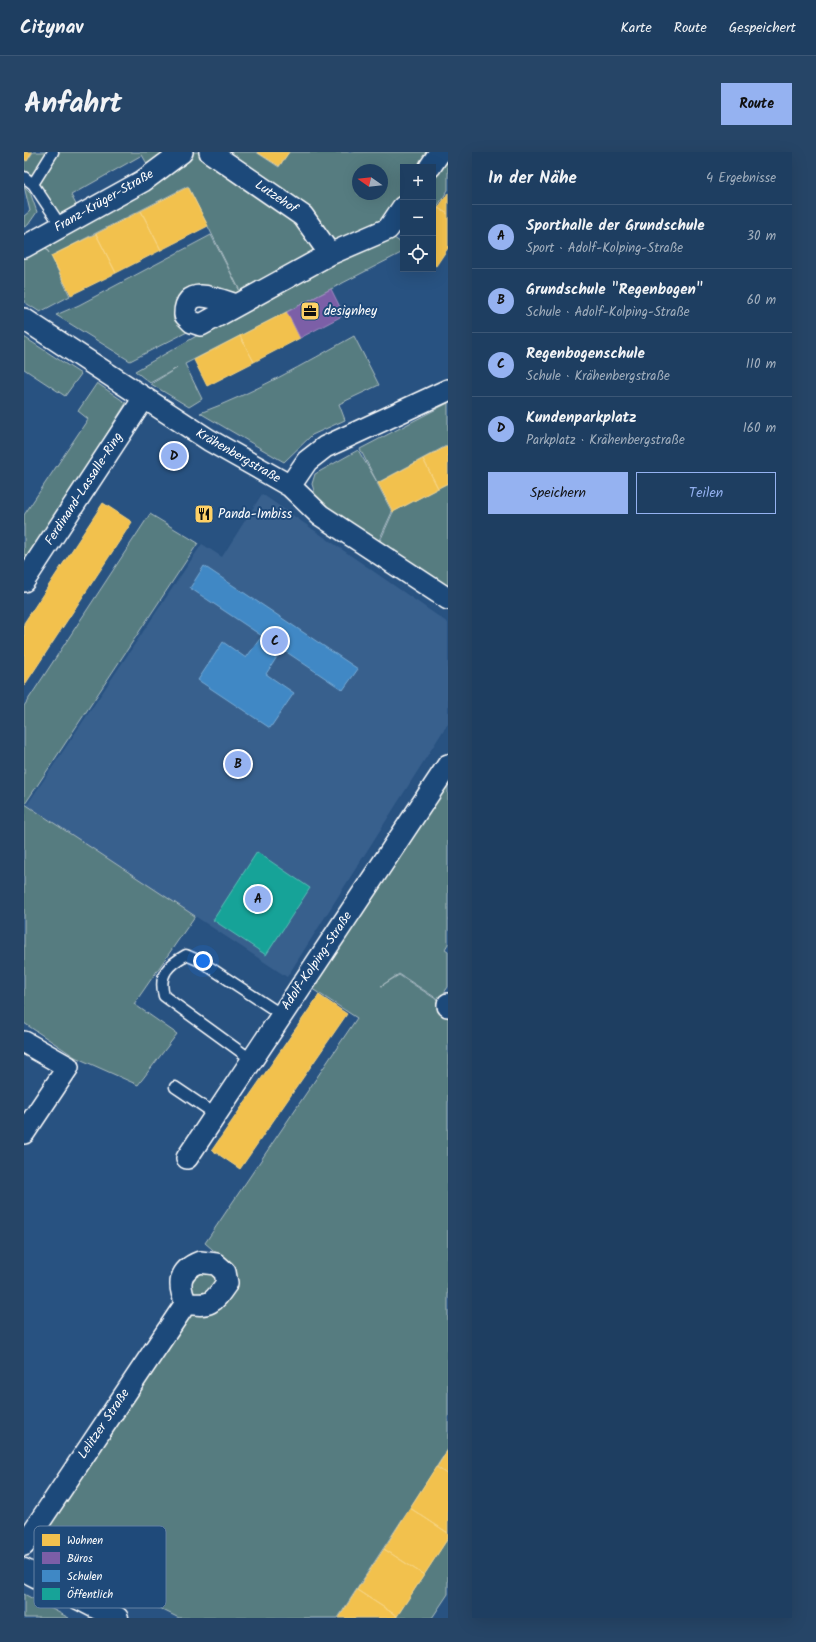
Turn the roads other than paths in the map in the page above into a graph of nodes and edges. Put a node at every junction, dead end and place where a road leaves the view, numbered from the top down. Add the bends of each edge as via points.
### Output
1 (54, 152) edge
2 (182, 152) edge
3 (210, 152) edge
4 (24, 177) edge
5 (33, 184) junction
6 (400, 211) edge
7 (61, 226) junction
8 (24, 247) edge
9 (330, 254) junction
10 (236, 304) dead end
11 (24, 319) edge
12 (448, 390) edge
13 (144, 398) junction
14 (290, 486) junction
15 (24, 581) edge
16 (448, 600) edge
17 (448, 765) edge
18 (282, 1015) junction
19 (24, 1042) edge
20 (252, 1060) junction
21 (175, 1086) dead end
22 (215, 1114) junction
23 (24, 1133) edge
24 (187, 1158) dead end
25 (186, 1303) dead end
26 (37, 1526) edge
27 (34, 1530) edge
28 (24, 1545) edge
29 (24, 1570) edge
30 (34, 1575) edge
31 (98, 1608) edge
32 (117, 1618) edge

1 - 5 lane
2 - 7 street, Franz-Krüger-Straße via 142,182
3 - 9 street, Lutzehof via 303,216
4 - 5 lane
5 - 7 lane
6 - 9 street via 388,229
7 - 8 street, Franz-Krüger-Straße
9 - 10 street
11 - 13 street, Krähenbergstraße
12 - 14 street via 325,447 307,461
13 - 14 street, Krähenbergstraße via 209,440
13 - 15 street, Ferdinand-Lassalle-Ring
14 - 16 street, Krähenbergstraße via 320,515
17 - 18 street, Adolf-Kolping-Straße
18 - 20 street, Adolf-Kolping-Straße
18 - 20 lane via 200,961 186,955 172,963 164,974 161,986 164,996
19 - 23 street via 68,1067
20 - 22 street, Adolf-Kolping-Straße
21 - 22 lane
22 - 24 street, Adolf-Kolping-Straße
25 - 26 street, Lelitzer Straße
27 - 28 street, Lelitzer Straße
29 - 30 street
31 - 32 street

